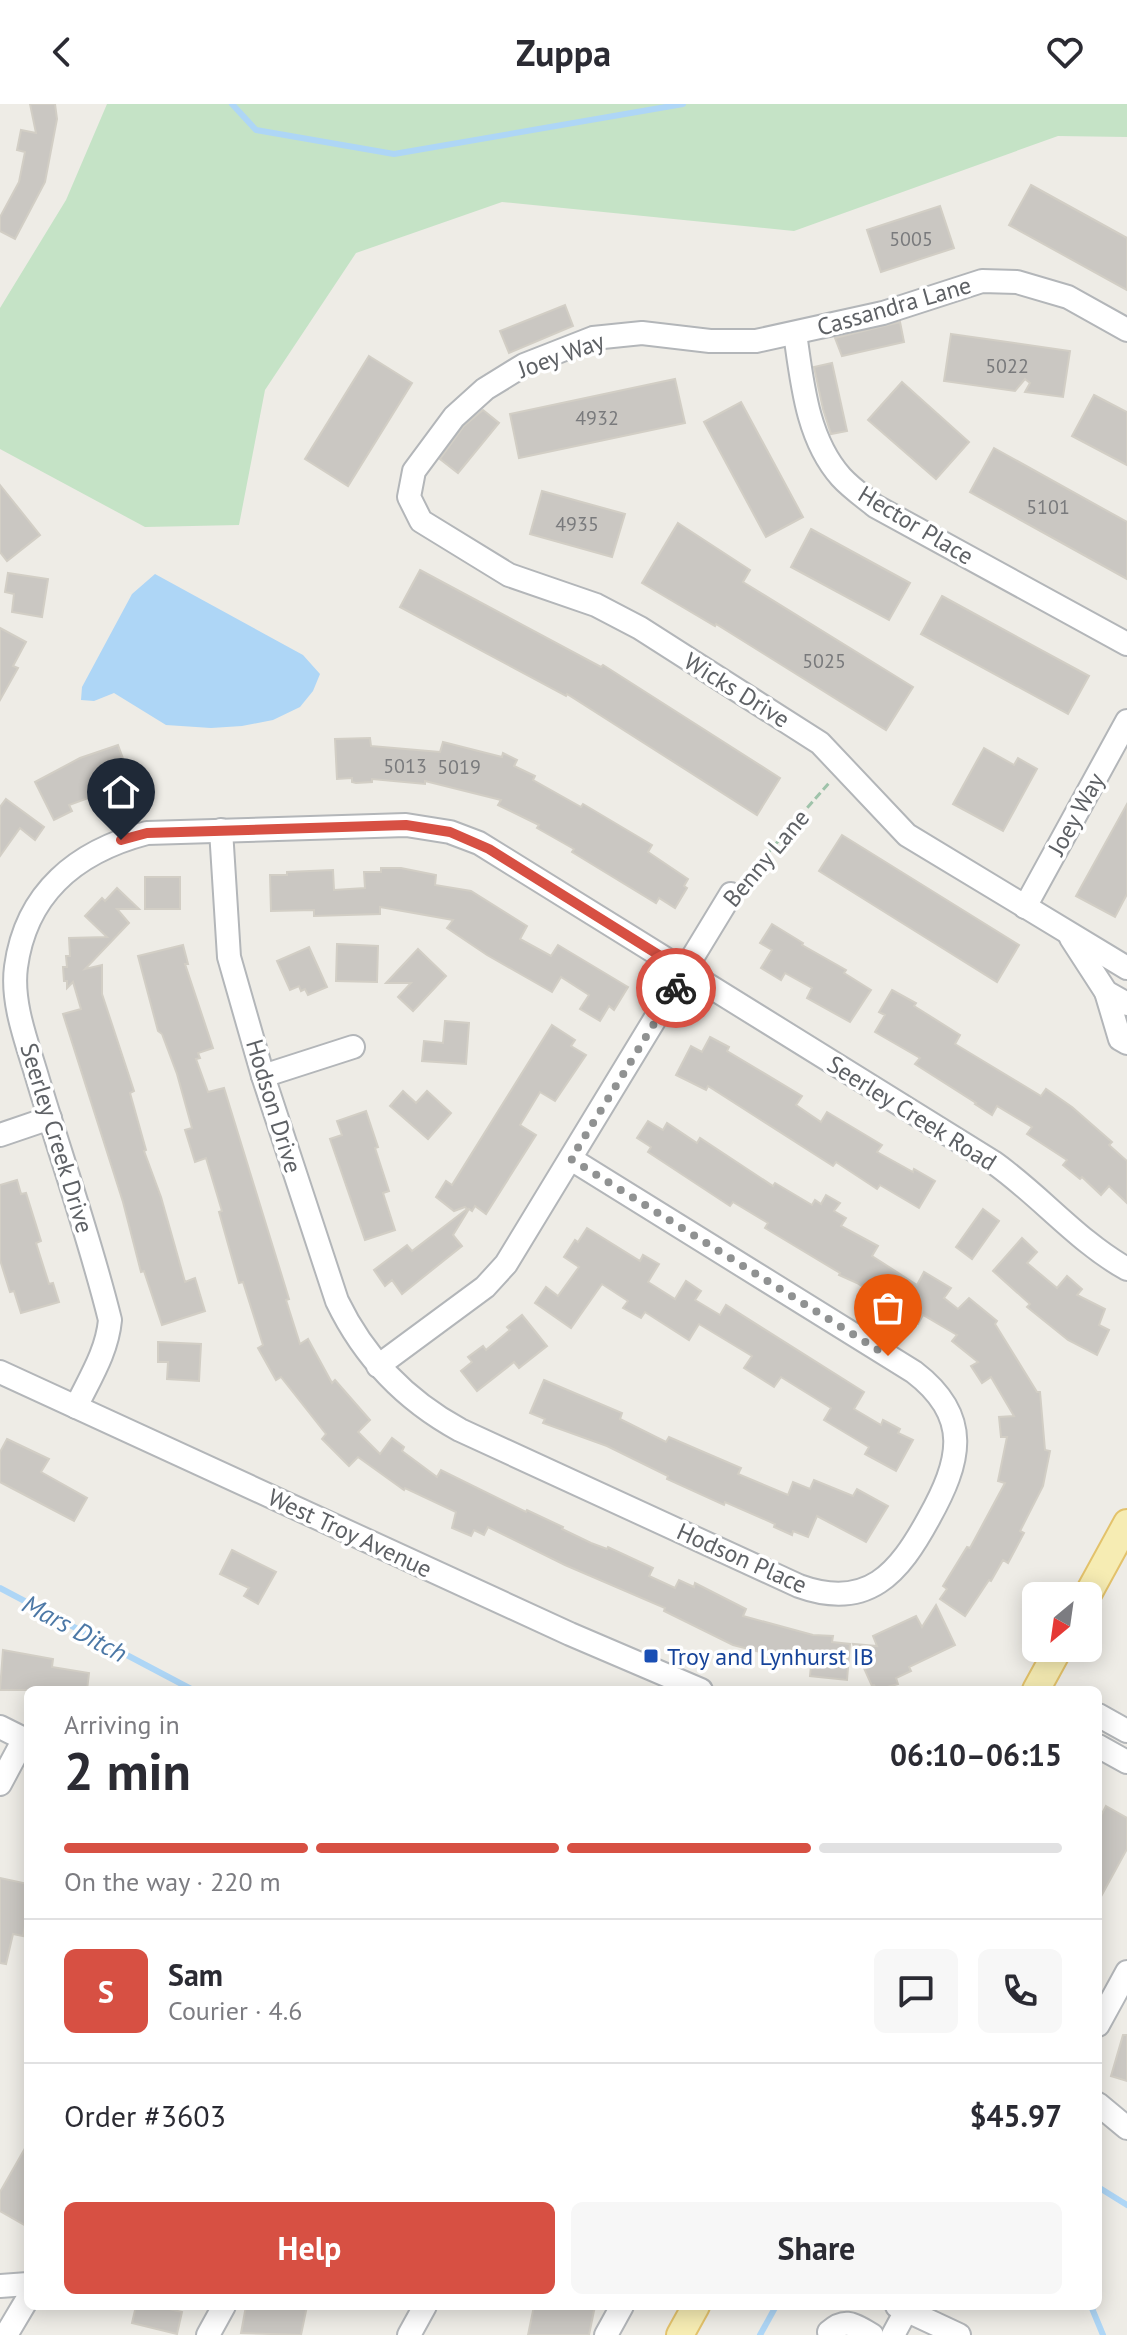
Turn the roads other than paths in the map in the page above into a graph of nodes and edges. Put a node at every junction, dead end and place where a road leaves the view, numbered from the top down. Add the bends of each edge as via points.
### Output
1 (1127, 330) edge
2 (795, 333) junction
3 (414, 471) joint
4 (1127, 644) edge
5 (1127, 721) edge
6 (221, 830) junction
7 (731, 894) road end
8 (1025, 907) junction
9 (1068, 934) junction
10 (1127, 968) edge
11 (686, 972) junction
12 (1106, 992) junction
13 (1127, 1004) edge
14 (1127, 1043) edge
15 (353, 1047) dead end
16 (263, 1076) junction
17 (50, 1118) junction
18 (0, 1135) edge
19 (571, 1159) junction
20 (1127, 1269) edge
21 (378, 1366) junction
22 (0, 1372) edge
23 (76, 1407) junction
24 (1127, 1523) edge
25 (1095, 1582) edge
26 (1054, 1662) edge
27 (686, 1686) edge
28 (1044, 1686) edge
29 (1102, 1717) edge
30 (0, 1727) edge
31 (1127, 1731) edge
32 (24, 1739) edge
33 (24, 1743) edge
34 (1102, 1748) edge
35 (1127, 1762) edge
36 (0, 1784) edge
37 (1127, 1972) edge
38 (1102, 2018) edge
39 (1102, 2107) edge
40 (1127, 2128) edge
41 (24, 2284) edge
42 (0, 2286) edge
43 (21, 2305) edge
44 (222, 2310) edge
45 (423, 2310) edge
46 (620, 2310) edge
47 (694, 2310) edge
48 (901, 2310) edge
49 (903, 2310) edge
50 (829, 2332) dead end
51 (6, 2335) edge
52 (208, 2335) edge
53 (409, 2335) edge
54 (606, 2335) edge
55 (680, 2335) edge
56 (872, 2335) edge
57 (893, 2335) edge
58 (959, 2335) edge

1 - 2 street, Cassandra Lane via 1068,297 1017,282 982,281 883,313
2 - 3 street, Joey Way via 756,341 642,333 593,338 524,365 485,389 454,417
2 - 4 street, Hector Place via 803,395 816,435 840,476 875,506
3 - 8 street, Wicks Drive via 409,497 421,521 509,575 596,605 640,628 820,743 907,835
5 - 8 street, Joey Way
6 - 11 street, Seerley Creek Drive via 406,825 450,832 489,849
6 - 16 street, Hodson Drive via 227,948
6 - 17 street, Seerley Creek Drive via 147,833 121,840 79,860 39,903 23,939 16,987
7 - 11 street, Benny Lane
8 - 9 street, Wicks Drive
9 - 10 street, Wicks Drive
9 - 12 street, Wicks Drive
11 - 19 street, Benny Lane
11 - 20 street, Seerley Creek Road via 993,1162
12 - 13 street, Wicks Drive
12 - 14 street via 1120,1039
15 - 16 street
16 - 21 street, Hodson Drive via 337,1301
17 - 18 street
17 - 23 street, Seerley Creek Drive via 110,1320 101,1357
19 - 21 street, Benny Lane via 492,1280
19 - 21 street, Hodson Place via 914,1372 939,1395 955,1434 953,1471 900,1565 879,1583 847,1593 799,1586 460,1430 415,1402
22 - 23 street, West Troy Avenue
23 - 27 street, West Troy Avenue
24 - 25 main road
26 - 28 main road
29 - 31 street
30 - 32 street
33 - 36 street
34 - 35 street
37 - 38 street
39 - 40 street
41 - 42 street
43 - 51 street
44 - 52 street
45 - 53 street
46 - 54 street
47 - 55 main road
48 - 57 street
49 - 58 street
50 - 56 street via 839,2324 852,2324

